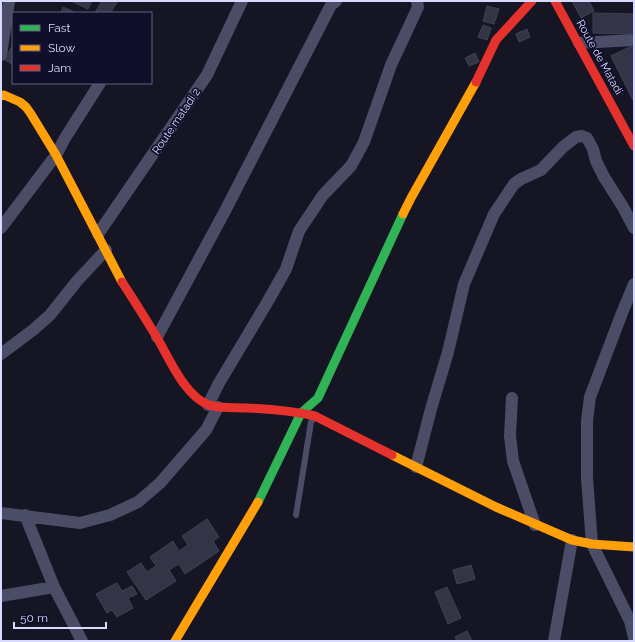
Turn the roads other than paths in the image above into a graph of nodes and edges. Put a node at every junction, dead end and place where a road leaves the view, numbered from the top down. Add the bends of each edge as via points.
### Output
1 (10, 1) edge
2 (242, 1) edge
3 (336, 1) edge
4 (417, 1) edge
5 (532, 1) edge
6 (555, 1) edge
7 (634, 40) edge
8 (579, 43) junction
9 (1, 55) edge
10 (99, 84) edge
11 (1, 96) edge
12 (634, 146) edge
13 (56, 155) junction
14 (1, 228) edge
15 (634, 228) edge
16 (98, 234) junction
17 (106, 250) junction
18 (634, 284) edge
19 (157, 337) junction
20 (1, 354) edge
21 (512, 398) dead end
22 (213, 406) junction
23 (301, 413) junction
24 (315, 416) junction
25 (416, 467) junction
26 (1, 513) edge
27 (25, 515) junction
28 (296, 515) dead end
29 (535, 525) junction
30 (572, 540) junction
31 (592, 544) junction
32 (634, 548) edge
33 (54, 587) junction
34 (1, 596) edge
35 (634, 638) edge
36 (82, 641) edge
37 (175, 641) edge
38 (554, 641) edge

1 - 9 street
2 - 16 street, Route matadi 2 via 207,75
3 - 19 street via 331,5
4 - 22 street via 418,7 391,65 364,142 351,166 323,195 299,231 286,269 219,383
5 - 23 main road via 496,40 476,83 411,198 318,398
6 - 8 main road, Route de Matadi
7 - 8 street
8 - 12 main road, Route de Matadi
10 - 13 street
11 - 13 main road via 12,98 26,107
13 - 14 street
13 - 16 main road
15 - 25 street via 604,178 587,138 582,136 576,137 541,170 514,184 494,214 464,284
16 - 17 main road
17 - 19 main road via 121,280
17 - 20 street via 50,315
18 - 31 street via 590,397 587,420 587,478
19 - 22 main road via 179,378 194,394
21 - 29 street via 510,436 513,461
22 - 23 main road
22 - 27 street via 206,430 160,483 138,502 110,515 80,523
23 - 24 main road
23 - 37 main road via 258,502
24 - 25 main road
24 - 28 lane via 311,422
25 - 29 main road
26 - 27 street
27 - 33 street
29 - 30 main road
30 - 31 main road
30 - 38 street
31 - 32 main road
31 - 35 street via 630,621
33 - 34 street
33 - 36 street

